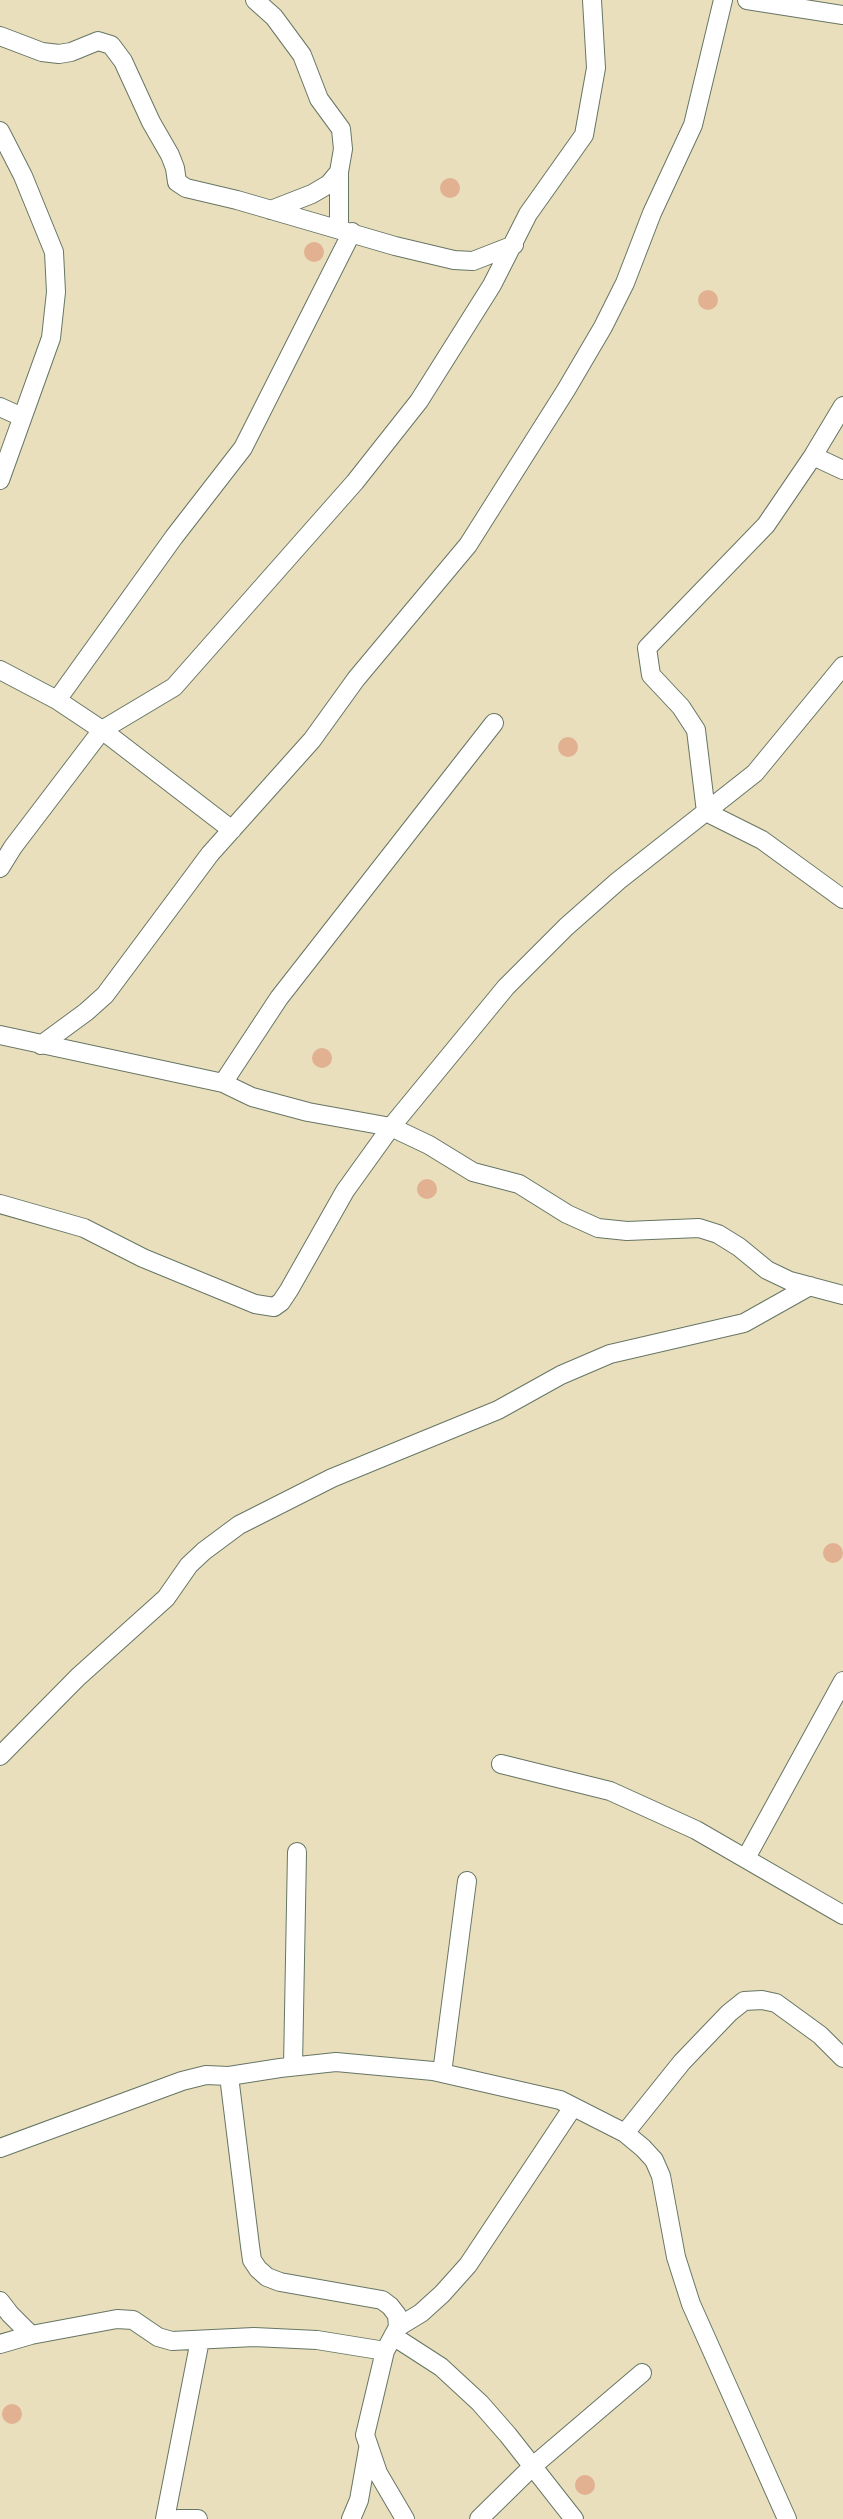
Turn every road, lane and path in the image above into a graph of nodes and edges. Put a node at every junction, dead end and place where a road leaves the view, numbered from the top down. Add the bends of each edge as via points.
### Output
1 (255, 0) edge
2 (592, 0) edge
3 (722, 0) edge
4 (747, 0) edge
5 (843, 14) edge
6 (0, 36) edge
7 (0, 131) edge
8 (339, 172) junction
9 (271, 210) junction
10 (345, 230) junction
11 (514, 245) junction
12 (843, 406) edge
13 (0, 407) edge
14 (22, 417) junction
15 (813, 456) junction
16 (843, 470) edge
17 (0, 480) edge
18 (843, 666) edge
19 (0, 670) edge
20 (57, 700) junction
21 (494, 723) dead end
22 (102, 730) junction
23 (706, 812) junction
24 (232, 830) junction
25 (0, 868) edge
26 (843, 899) edge
27 (0, 1036) edge
28 (40, 1045) junction
29 (223, 1082) junction
30 (391, 1126) junction
31 (0, 1204) edge
32 (810, 1286) junction
33 (843, 1295) edge
34 (843, 1681) edge
35 (0, 1756) edge
36 (501, 1764) dead end
37 (297, 1852) dead end
38 (746, 1858) junction
39 (467, 1881) dead end
40 (843, 1915) edge
41 (843, 2058) edge
42 (293, 2066) junction
43 (442, 2073) junction
44 (230, 2076) junction
45 (573, 2107) junction
46 (625, 2133) junction
47 (0, 2148) edge
48 (0, 2301) edge
49 (31, 2335) junction
50 (392, 2338) junction
51 (200, 2340) junction
52 (0, 2344) edge
53 (642, 2373) dead end
54 (368, 2448) junction
55 (533, 2466) junction
56 (165, 2519) edge
57 (178, 2519) edge
58 (198, 2519) edge
59 (351, 2519) edge
60 (405, 2519) edge
61 (479, 2519) edge
62 (574, 2519) edge
63 (788, 2519) edge

1 - 8 street via 274,17 302,55 319,99 341,129 343,149
2 - 11 street via 596,68 584,135 528,214
3 - 24 street via 693,125 652,213 625,283 598,335 468,545 362,672 312,740
4 - 5 street
6 - 9 street via 42,52 59,54 98,41 111,45 123,61 170,155 177,182
7 - 14 street via 23,176 54,252 56,292 51,338
8 - 9 street via 329,184 312,194
8 - 10 street
9 - 10 street
10 - 11 street via 438,257 473,262
10 - 20 street via 243,448 174,537
11 - 22 street via 419,400 355,482 174,687
12 - 15 street
13 - 14 street
14 - 17 street
15 - 16 street
15 - 23 street via 766,525 647,648 651,674 681,707 696,730
18 - 23 street via 754,773
19 - 20 street
20 - 22 street
21 - 29 street via 279,998
22 - 24 street
22 - 25 street
23 - 26 street via 762,840
23 - 30 street via 566,927 513,980
24 - 28 street via 210,854 105,995
27 - 28 street
28 - 29 street
29 - 30 street via 252,1097 308,1112
30 - 31 street via 345,1191 282,1302 274,1307 255,1304 143,1258 84,1228
30 - 32 street via 474,1172 519,1184 566,1214 598,1228 627,1231 699,1228 718,1234 767,1270
32 - 33 street
32 - 35 street via 744,1323 610,1354 561,1375 498,1410 332,1478 239,1525 189,1565 166,1598 78,1677
34 - 38 street
36 - 38 street via 610,1791 696,1830
37 - 42 street
38 - 40 street
39 - 43 street
41 - 46 street via 820,2035 776,2004 762,2000 744,2001 682,2062
42 - 43 street via 336,2062
42 - 44 street
43 - 45 street via 512,2087 560,2100
44 - 47 street via 182,2081
44 - 50 street via 252,2260 267,2277 280,2282 382,2300 397,2315
45 - 46 street
45 - 50 street via 468,2265 442,2294
46 - 63 street via 648,2154 661,2176 676,2257 691,2304
48 - 49 street
49 - 51 street via 117,2318 133,2320 158,2337 172,2341
49 - 52 street
50 - 51 street
50 - 54 street via 365,2435
50 - 55 street via 441,2367 480,2402
51 - 56 street
53 - 55 street
54 - 59 street via 359,2500
54 - 60 street via 378,2473
55 - 61 street
55 - 62 street
57 - 58 street

